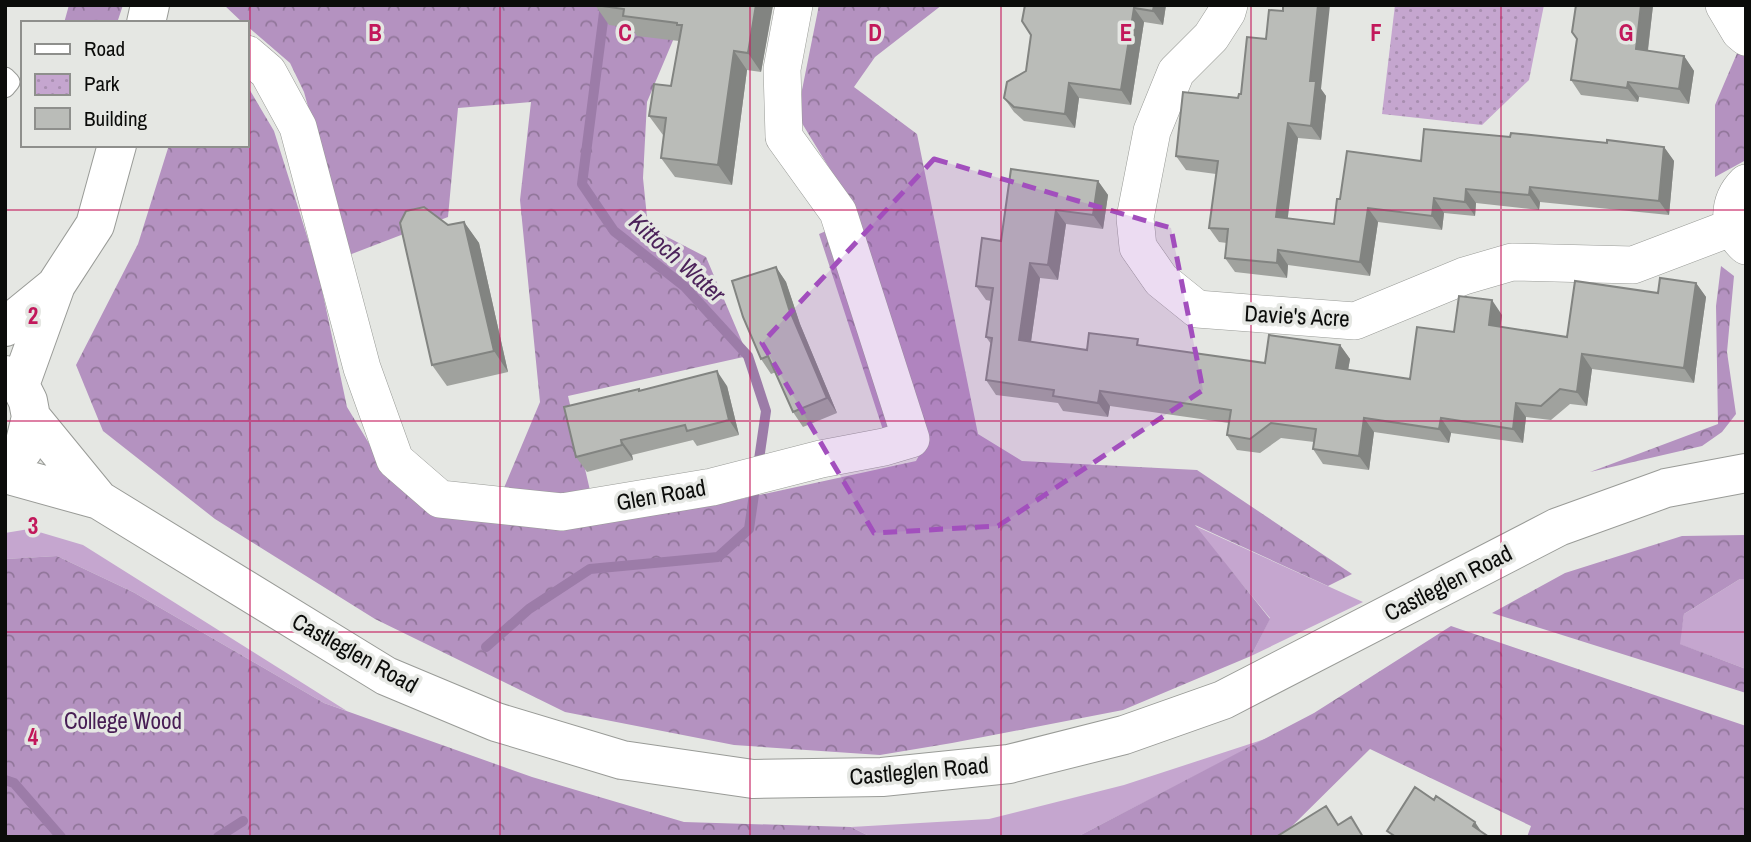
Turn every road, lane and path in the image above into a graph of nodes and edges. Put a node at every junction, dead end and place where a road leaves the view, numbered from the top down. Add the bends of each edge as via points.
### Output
1 (794, 5) edge
2 (1228, 5) edge
3 (1724, 5) edge
4 (1746, 37) edge
5 (248, 55) edge
6 (5, 77) edge
7 (5, 88) edge
8 (116, 147) edge
9 (1746, 183) edge
10 (1739, 237) edge
11 (56, 285) junction
12 (5, 327) edge
13 (19, 392) edge
14 (5, 466) edge
15 (1746, 473) edge
16 (5, 474) edge
17 (99, 500) junction

1 - 5 street, Glen Road via 782,68 784,137 838,212 911,439 712,487 562,512 440,499 395,460 362,368 298,127 268,72
2 - 10 street, Davie's Acre via 1211,37 1176,72 1152,131 1135,218 1138,247 1161,280 1197,309 1355,321 1464,276 1512,262 1633,265
3 - 4 street
6 - 7 lane via 10,82
8 - 11 street via 95,225
9 - 10 street via 1731,212
11 - 12 street
11 - 13 street
13 - 14 street via 23,450
13 - 17 street, Castleglen Road
15 - 17 street, Castleglen Road via 1666,488 1558,527 1223,700 1124,735 1009,764 882,777 753,779 622,760 496,722 386,676
16 - 17 street, Castleglen Road

